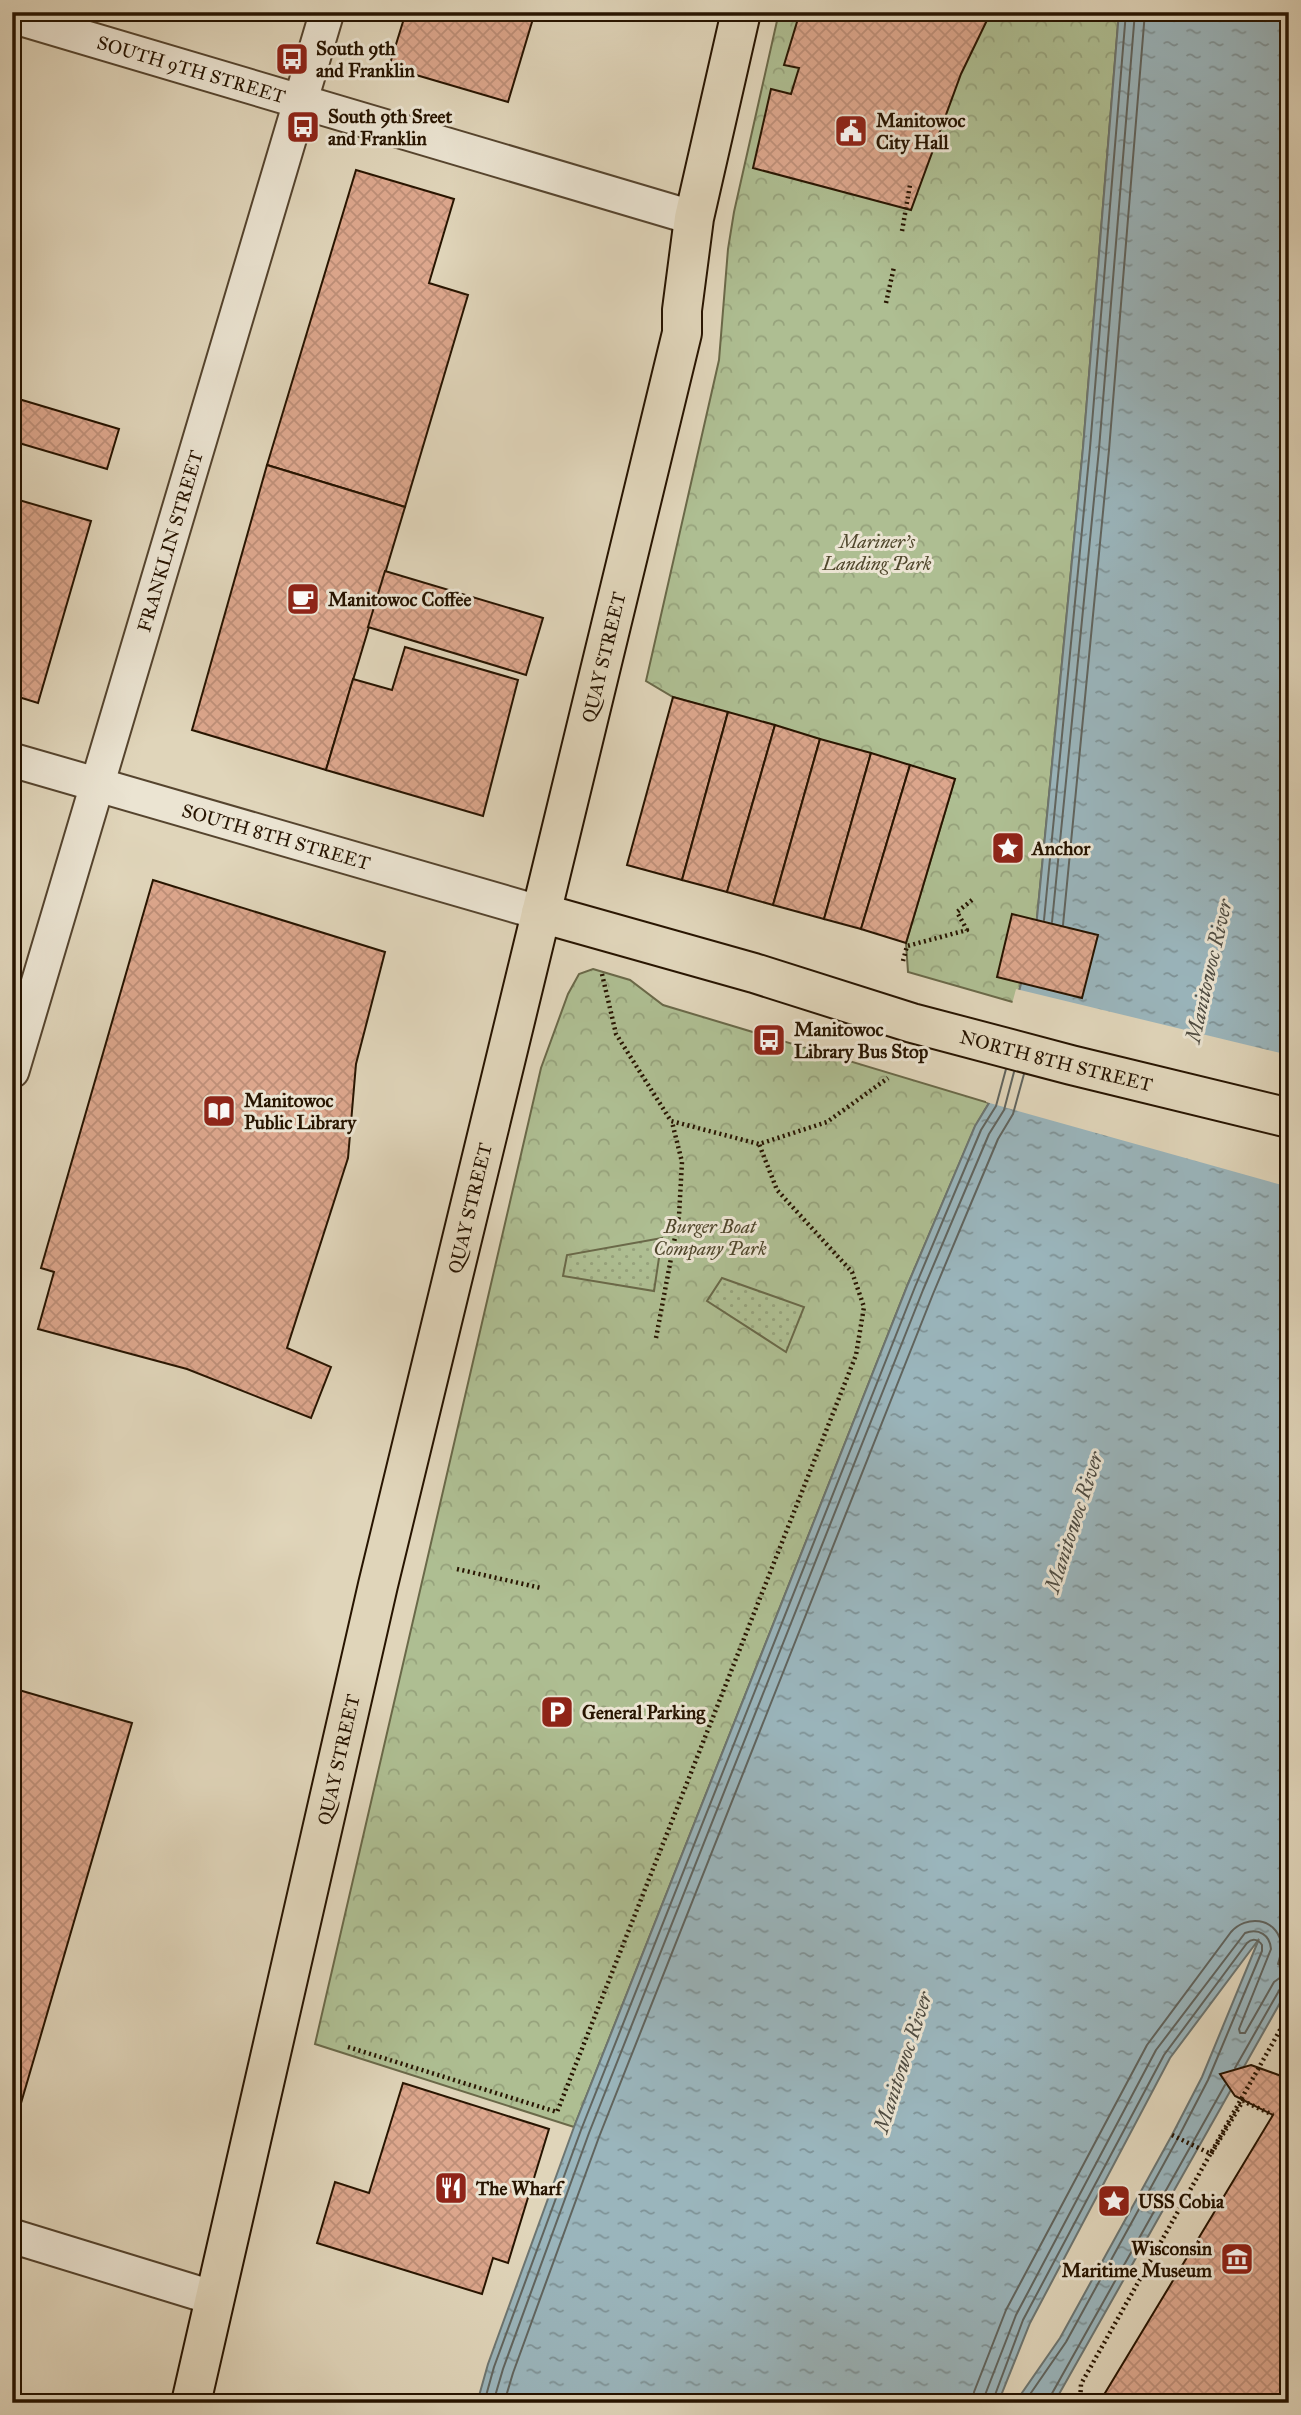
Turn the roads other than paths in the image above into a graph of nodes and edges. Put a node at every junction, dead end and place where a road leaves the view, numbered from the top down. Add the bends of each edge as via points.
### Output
1 (327, 12) edge
2 (741, 12) edge
3 (12, 16) edge
4 (302, 100) junction
5 (694, 218) junction
6 (12, 760) edge
7 (99, 784) junction
8 (541, 913) junction
9 (12, 1070) edge
10 (1289, 1118) edge
11 (12, 2236) edge
12 (214, 2298) junction
13 (191, 2403) edge

1 - 4 street, FRANKLIN STREET
2 - 5 main road, QUAY STREET
3 - 4 street, SOUTH 9TH STREET
4 - 5 street, SOUTH 9TH STREET
4 - 7 street, FRANKLIN STREET
5 - 8 main road, QUAY STREET via 682,333
6 - 7 street, SOUTH 8TH STREET
7 - 8 street, SOUTH 8TH STREET
7 - 9 street, FRANKLIN STREET
8 - 10 main road, NORTH 8TH STREET via 912,1023
8 - 12 main road, QUAY STREET via 378,1586
11 - 12 street
12 - 13 main road, QUAY STREET

